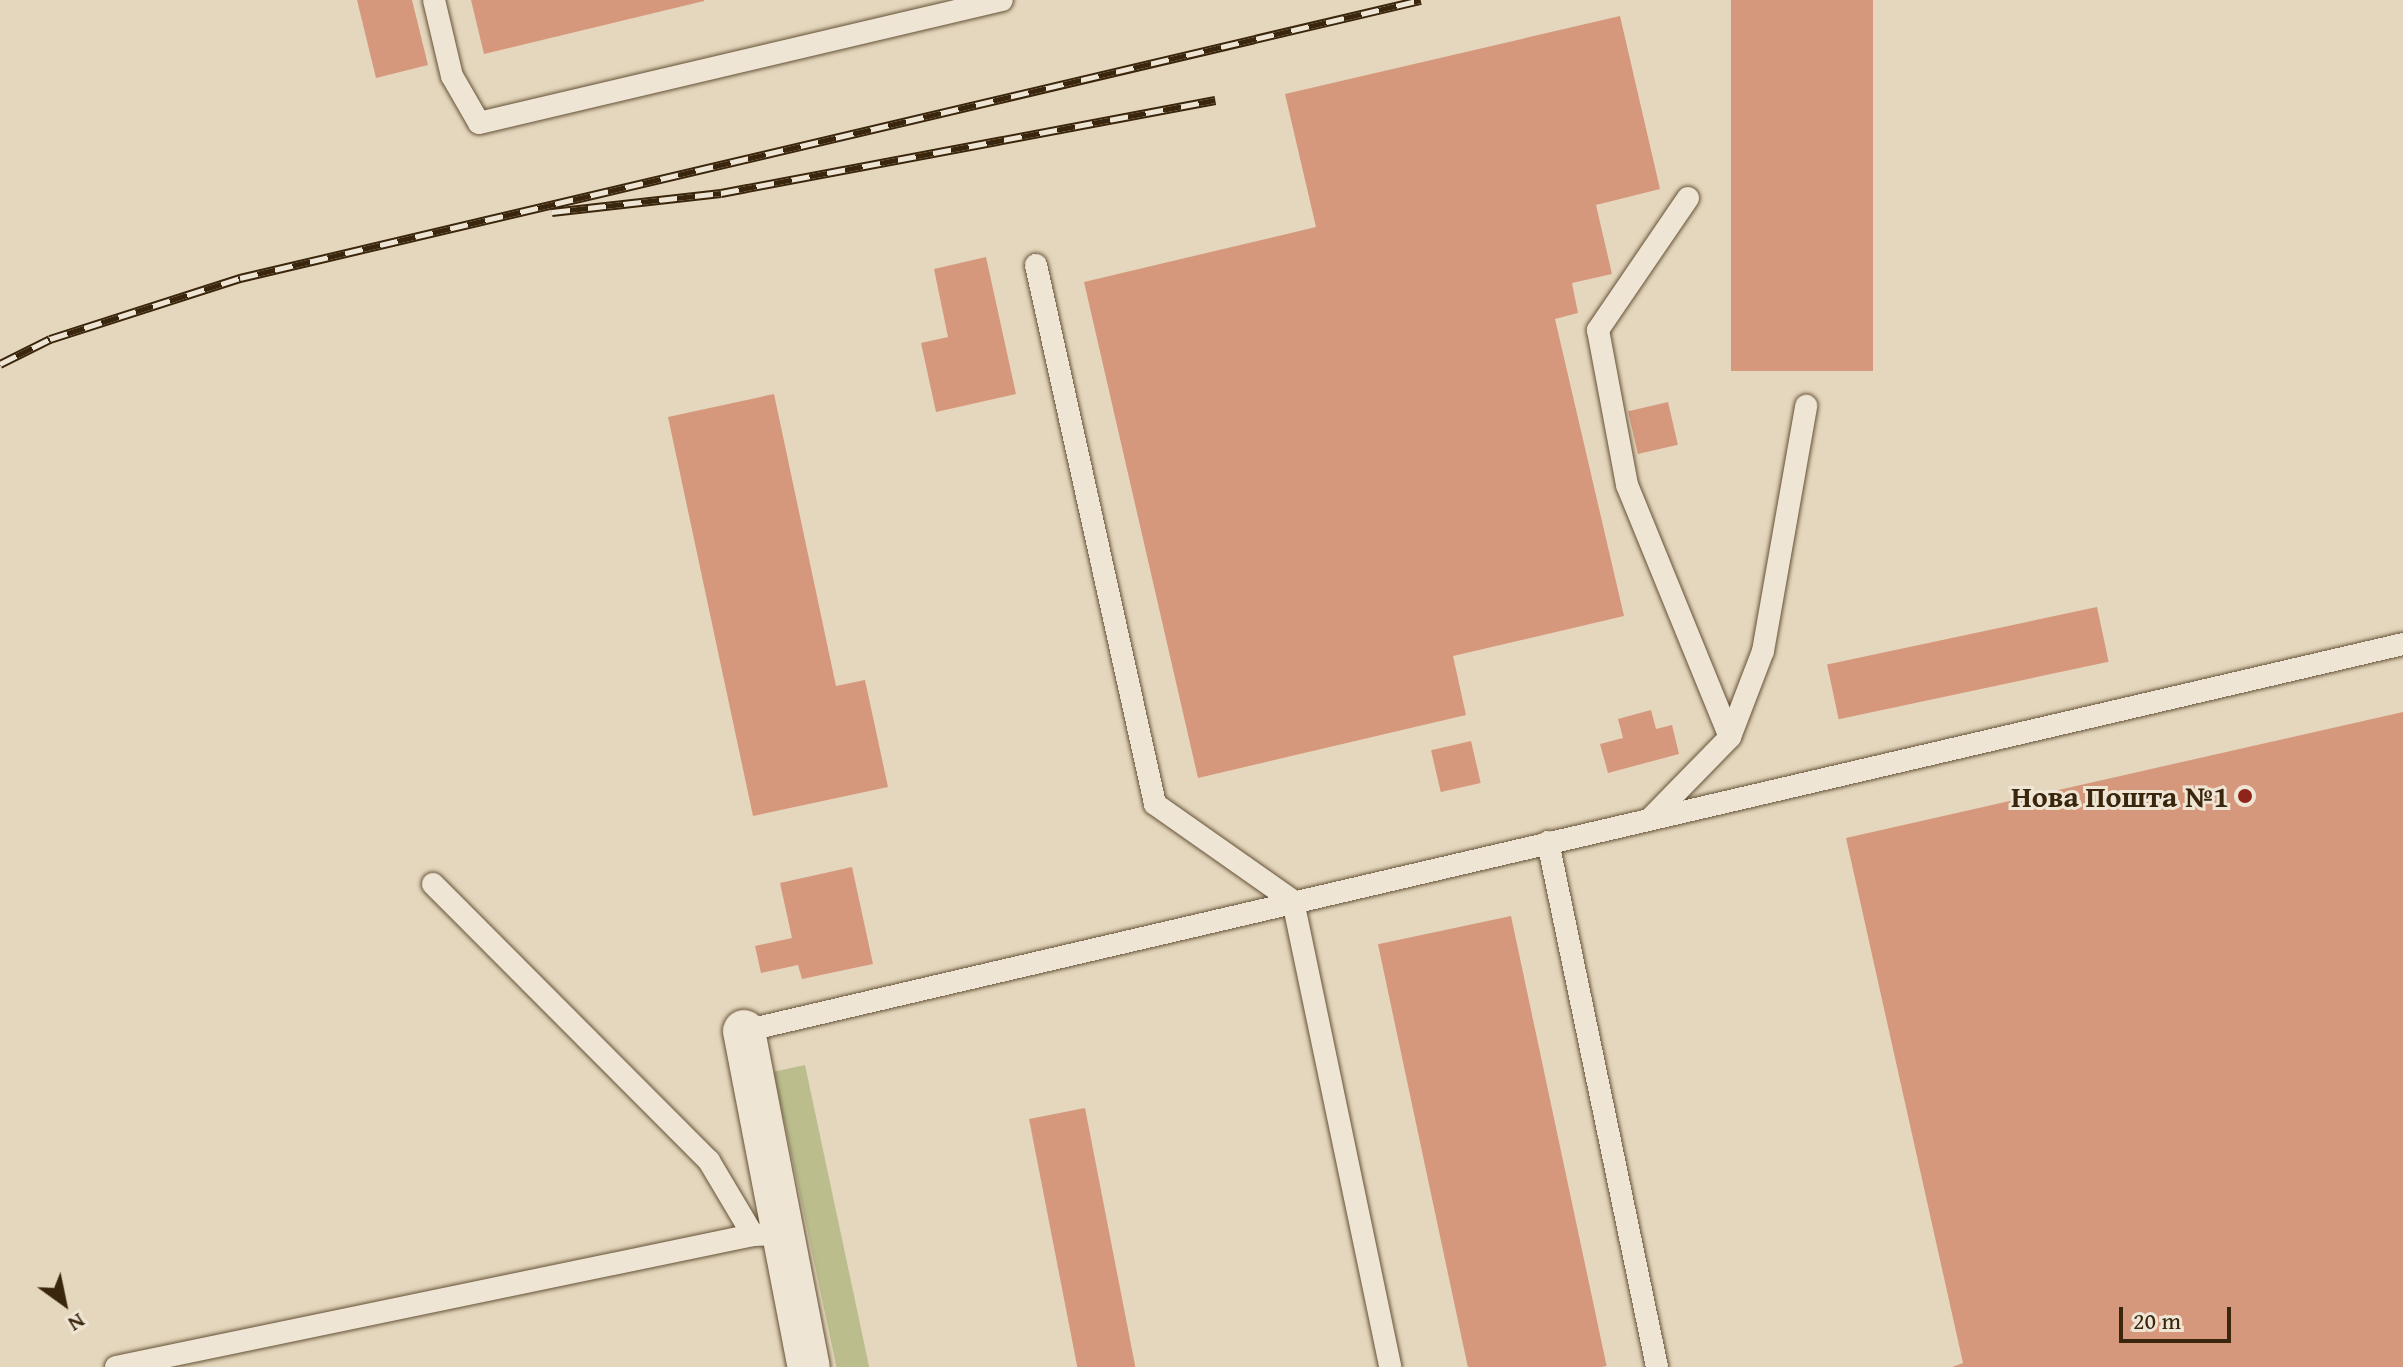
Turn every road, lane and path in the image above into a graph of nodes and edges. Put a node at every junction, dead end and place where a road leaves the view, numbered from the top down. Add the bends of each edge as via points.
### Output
1 (434, 0) edge
2 (1002, 0) edge
3 (1688, 198) dead end
4 (1036, 265) dead end
5 (1806, 406) dead end
6 (2403, 644) edge
7 (1730, 737) junction
8 (1652, 818) junction
9 (1548, 842) junction
10 (433, 884) dead end
11 (1293, 901) junction
12 (744, 1031) joint
13 (768, 1234) junction
14 (199, 1359) edge
15 (116, 1367) edge
16 (809, 1367) edge
17 (1390, 1367) edge
18 (1657, 1367) edge

1 - 2 lane via 452,76 479,123
3 - 7 lane via 1598,330 1627,485
4 - 11 lane via 1155,804
5 - 7 lane via 1763,651
6 - 8 lane
7 - 8 lane
8 - 9 lane
9 - 11 lane
9 - 18 lane
10 - 13 lane via 709,1161
11 - 12 lane
11 - 17 lane
12 - 13 street
13 - 14 lane
13 - 16 street
14 - 15 lane

